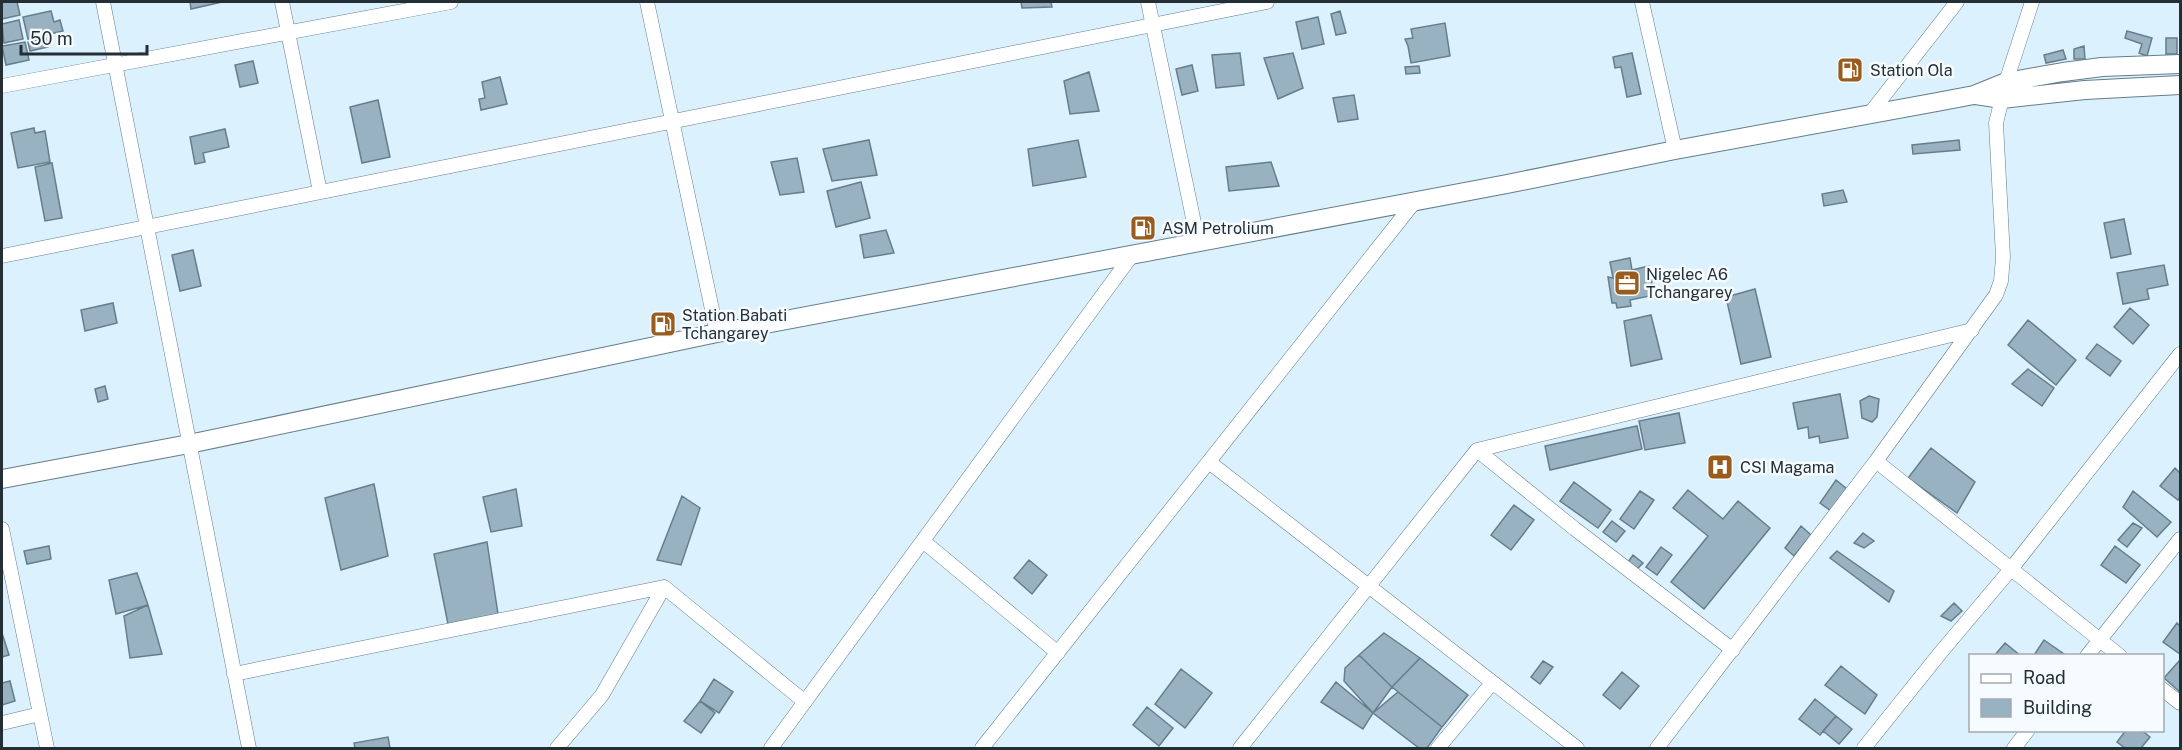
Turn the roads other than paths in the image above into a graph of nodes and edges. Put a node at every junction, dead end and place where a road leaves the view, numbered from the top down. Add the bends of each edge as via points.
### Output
1 (103, 2) edge
2 (282, 2) edge
3 (450, 2) edge
4 (647, 2) edge
5 (1148, 2) edge
6 (1267, 2) edge
7 (1642, 2) edge
8 (1957, 2) edge
9 (2032, 2) edge
10 (1153, 25) junction
11 (288, 32) junction
12 (2181, 64) edge
13 (116, 65) junction
14 (2, 86) edge
15 (2180, 89) edge
16 (2004, 90) junction
17 (1868, 116) junction
18 (672, 122) junction
19 (1675, 150) junction
20 (320, 192) junction
21 (1416, 201) junction
22 (147, 227) junction
23 (1198, 242) junction
24 (1132, 255) junction
25 (2, 256) edge
26 (1972, 330) junction
27 (717, 333) junction
28 (2181, 354) edge
29 (189, 444) junction
30 (1477, 450) junction
31 (1876, 461) junction
32 (1209, 462) junction
33 (2, 479) edge
34 (2, 529) edge
35 (2181, 539) edge
36 (923, 541) junction
37 (2011, 569) junction
38 (1368, 586) junction
39 (664, 587) junction
40 (2100, 639) junction
41 (1733, 650) junction
42 (1058, 653) junction
43 (2089, 654) edge
44 (2119, 654) edge
45 (234, 674) junction
46 (1492, 683) junction
47 (2164, 690) edge
48 (805, 702) junction
49 (2181, 703) edge
50 (40, 714) junction
51 (2, 723) edge
52 (2026, 732) edge
53 (47, 748) edge
54 (249, 748) edge
55 (557, 748) edge
56 (771, 748) edge
57 (982, 748) edge
58 (1240, 748) edge
59 (1438, 748) edge
60 (1577, 748) edge
61 (1657, 748) edge
62 (1864, 748) edge
63 (2014, 748) edge

1 - 13 street
2 - 11 street
3 - 11 street
4 - 18 street
5 - 10 street
6 - 10 street
7 - 19 street
8 - 17 street
9 - 16 street
10 - 18 street
10 - 23 street
11 - 13 street
11 - 20 street
12 - 16 main road via 2102,67
13 - 14 street
13 - 22 street
15 - 16 main road
16 - 17 main road
16 - 26 street via 1995,129 2003,268 1996,295
17 - 19 main road
18 - 20 street
18 - 27 street
19 - 21 main road
20 - 22 street
21 - 23 main road
21 - 32 street
22 - 25 street
22 - 29 street
23 - 24 main road
24 - 27 main road
24 - 36 street
26 - 30 street
26 - 31 street
27 - 29 main road
28 - 37 street
29 - 33 main road
29 - 45 street
30 - 38 street
30 - 41 street
31 - 37 street
31 - 41 street
32 - 38 street
32 - 42 street
34 - 50 street
35 - 40 street
36 - 42 street
36 - 48 street
37 - 40 street
37 - 62 street
38 - 46 street
38 - 58 street
39 - 45 street
39 - 48 street
39 - 55 street via 602,694
40 - 43 street
40 - 44 street
41 - 61 street
42 - 57 street
45 - 54 street
46 - 59 street
46 - 60 street
47 - 49 street
48 - 56 street
50 - 51 street
50 - 53 street
52 - 63 street

